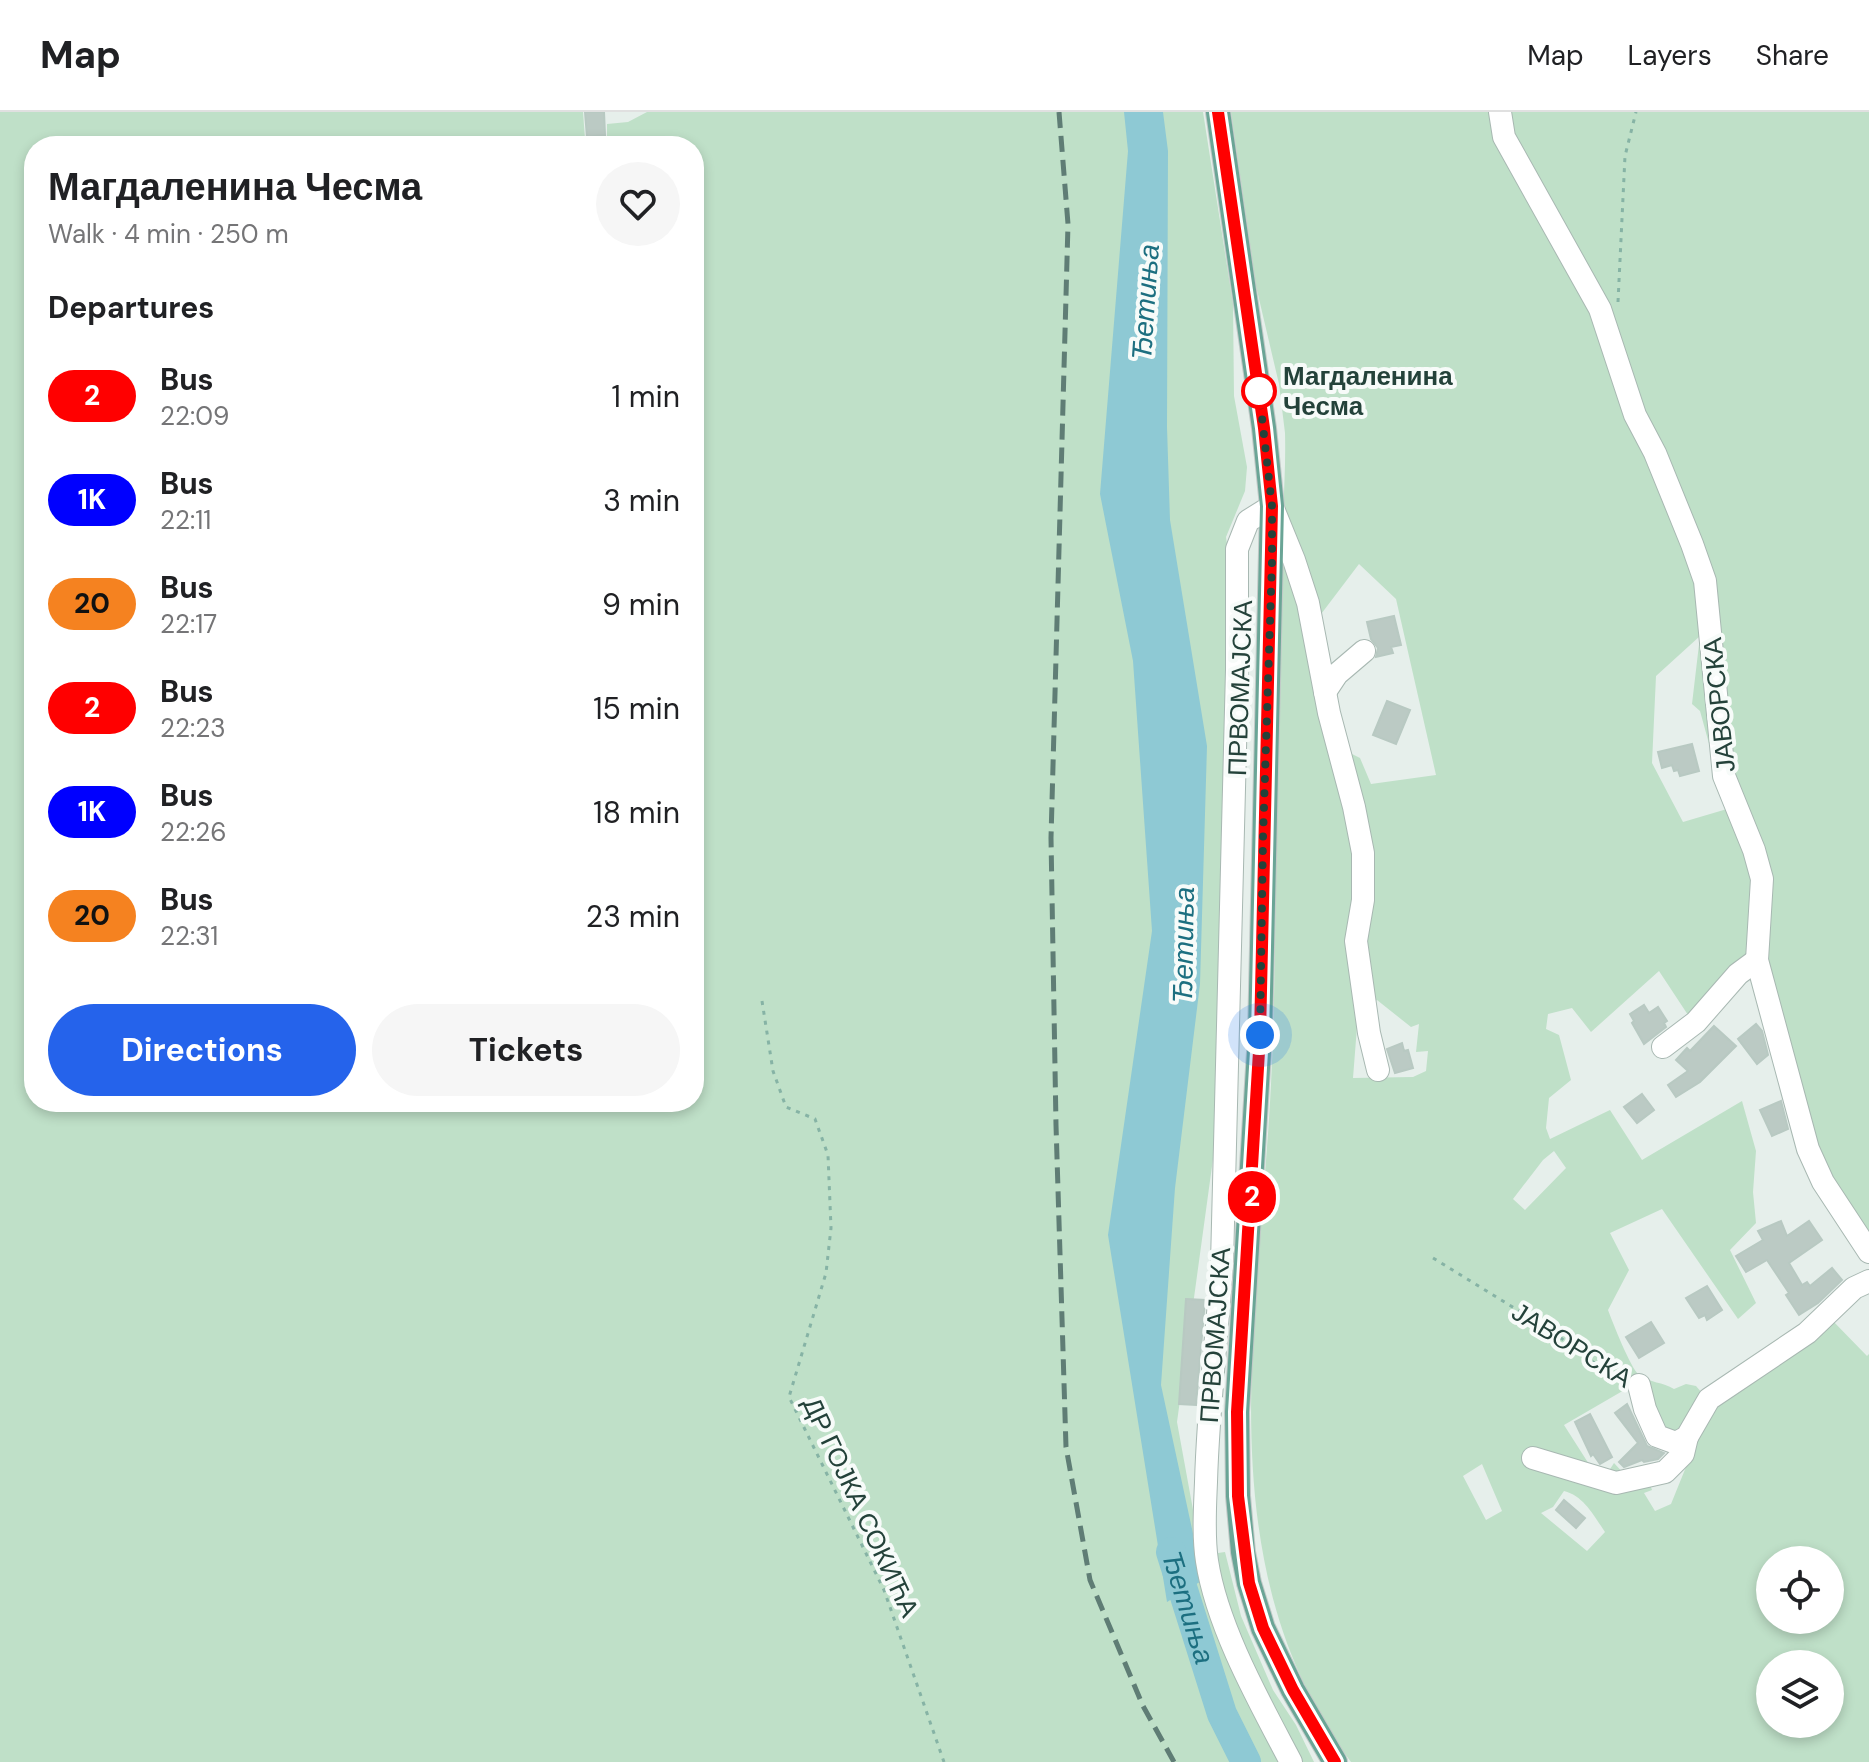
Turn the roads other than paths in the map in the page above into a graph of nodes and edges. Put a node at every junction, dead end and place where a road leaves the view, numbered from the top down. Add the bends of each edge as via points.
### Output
1 (1218, 112) edge
2 (1500, 112) edge
3 (1272, 506) junction
4 (1364, 651) dead end
5 (1325, 692) junction
6 (1757, 960) junction
7 (1663, 1047) dead end
8 (1378, 1070) dead end
9 (1869, 1252) edge
10 (1869, 1281) edge
11 (1639, 1385) road end
12 (1687, 1437) junction
13 (1533, 1458) dead end
14 (1291, 1762) edge
15 (1335, 1762) edge

1 - 3 main road, ПРВОМАЈСКА
2 - 6 street, ЈАВОРСКА via 1504,137 1600,309 1635,415 1705,581 1724,776 1762,879
3 - 5 street, ПРВОМАЈСКА via 1308,603
3 - 14 street via 1248,521 1237,549 1222,1263 1205,1512 1206,1560 1219,1607
3 - 15 main road, ПРВОМАЈСКА via 1260,1035 1237,1412 1238,1496 1249,1583 1263,1628
4 - 5 street
5 - 8 street, ПРВОМАЈСКА via 1363,853 1356,941
6 - 7 street via 1696,1022
6 - 9 street, ЈАВОРСКА via 1808,1149
10 - 12 street via 1854,1288 1807,1333 1709,1399
11 - 12 street, ЈАВОРСКА via 1657,1436 1676,1443
12 - 13 street via 1683,1454 1665,1472 1616,1483

